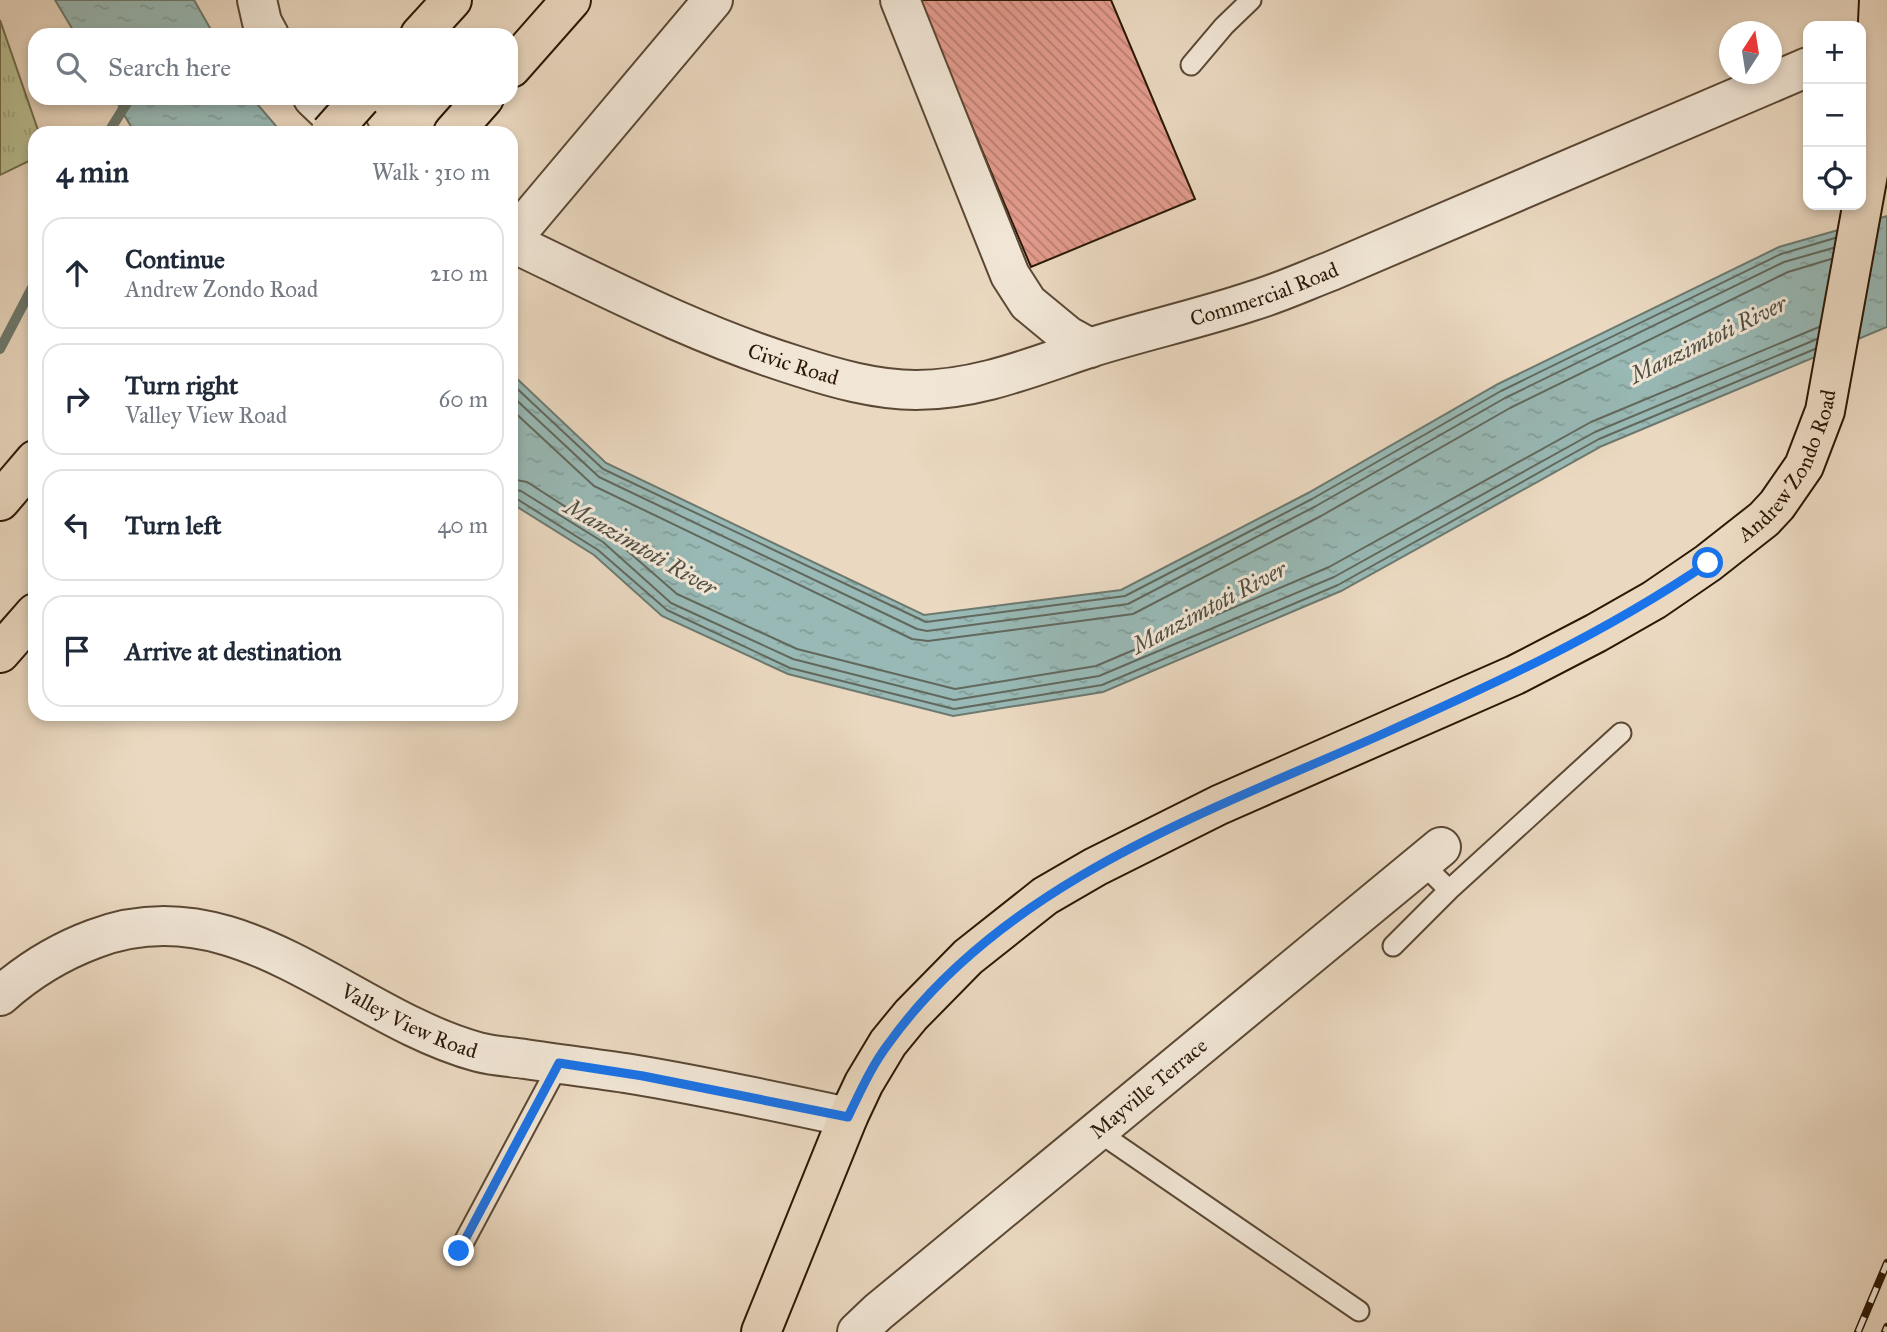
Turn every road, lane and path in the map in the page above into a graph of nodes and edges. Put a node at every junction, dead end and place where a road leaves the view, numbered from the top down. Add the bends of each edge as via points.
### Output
1 (257, 0) edge
2 (452, 0) edge
3 (571, 0) edge
4 (713, 0) edge
5 (900, 0) edge
6 (1251, 0) edge
7 (1873, 27) edge
8 (265, 28) edge
9 (426, 28) edge
10 (518, 60) edge
11 (1191, 65) dead end
12 (1803, 69) edge
13 (320, 105) edge
14 (355, 105) edge
15 (478, 105) edge
16 (336, 126) edge
17 (343, 126) edge
18 (459, 126) edge
19 (518, 233) edge
20 (518, 244) edge
21 (1090, 348) junction
22 (28, 468) edge
23 (0, 501) edge
24 (28, 621) edge
25 (0, 653) edge
26 (1622, 733) dead end
27 (1431, 855) joint
28 (1448, 890) junction
29 (1393, 946) dead end
30 (0, 996) edge
31 (559, 1063) junction
32 (848, 1117) junction
33 (1097, 1131) junction
34 (459, 1251) dead end
35 (1359, 1311) dead end
36 (761, 1332) edge
37 (857, 1332) edge

1 - 8 street
2 - 9 main road
3 - 10 main road
4 - 19 street
5 - 21 street via 1010,275 1028,303
6 - 11 lane
7 - 32 main road, Andrew Zondo Road via 1872,152 1825,411 1804,466 1764,519 1654,600 1596,633 1515,675 1219,805 1045,896 968,957 911,1015 888,1043
12 - 21 street, Commercial Road via 1331,271 1254,301
13 - 17 street
14 - 16 main road, bridge
15 - 18 main road
20 - 21 street, Civic Road via 687,326 759,355 873,385 951,389
22 - 23 main road
24 - 25 main road
26 - 28 lane
27 - 28 lane
27 - 33 street, Mayville Terrace
28 - 29 lane
30 - 31 street, Valley View Road via 49,959 77,946 132,927 175,925 220,932 265,949 414,1028 457,1045
31 - 32 street, Valley View Road
31 - 34 lane
32 - 36 main road, Andrew Zondo Road
33 - 35 lane
33 - 37 street, Mayville Terrace

